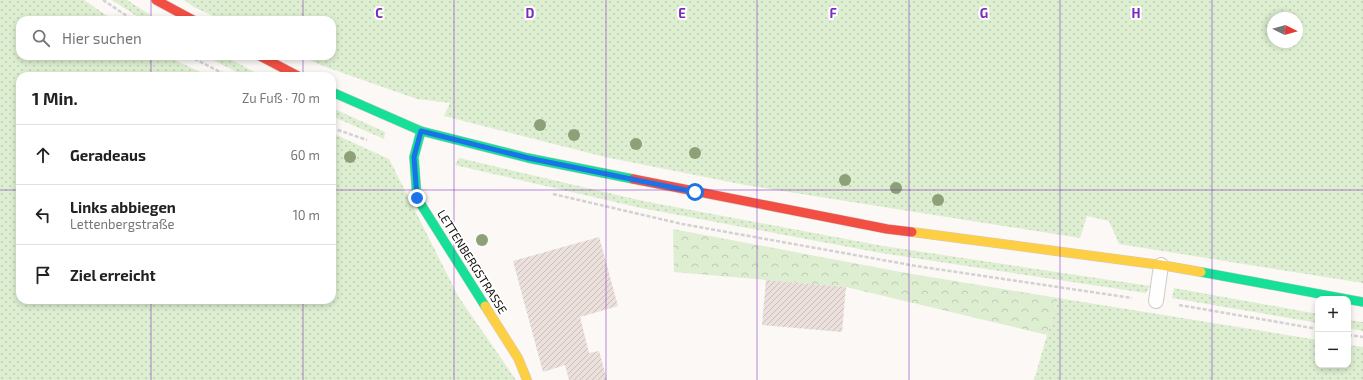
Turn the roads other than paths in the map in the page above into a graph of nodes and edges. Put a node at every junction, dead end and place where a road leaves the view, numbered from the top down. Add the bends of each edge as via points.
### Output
1 (156, 0) edge
2 (186, 16) edge
3 (268, 60) edge
4 (290, 72) edge
5 (336, 94) edge
6 (421, 131) junction
7 (1161, 266) junction
8 (1156, 301) dead end
9 (1363, 302) edge
10 (527, 380) edge

1 - 2 street
3 - 4 street
5 - 6 street
6 - 7 street via 536,160 887,229
6 - 10 street, LETTENBERGSTRASSE via 414,157 417,198 518,358
7 - 8 lane
7 - 9 street

